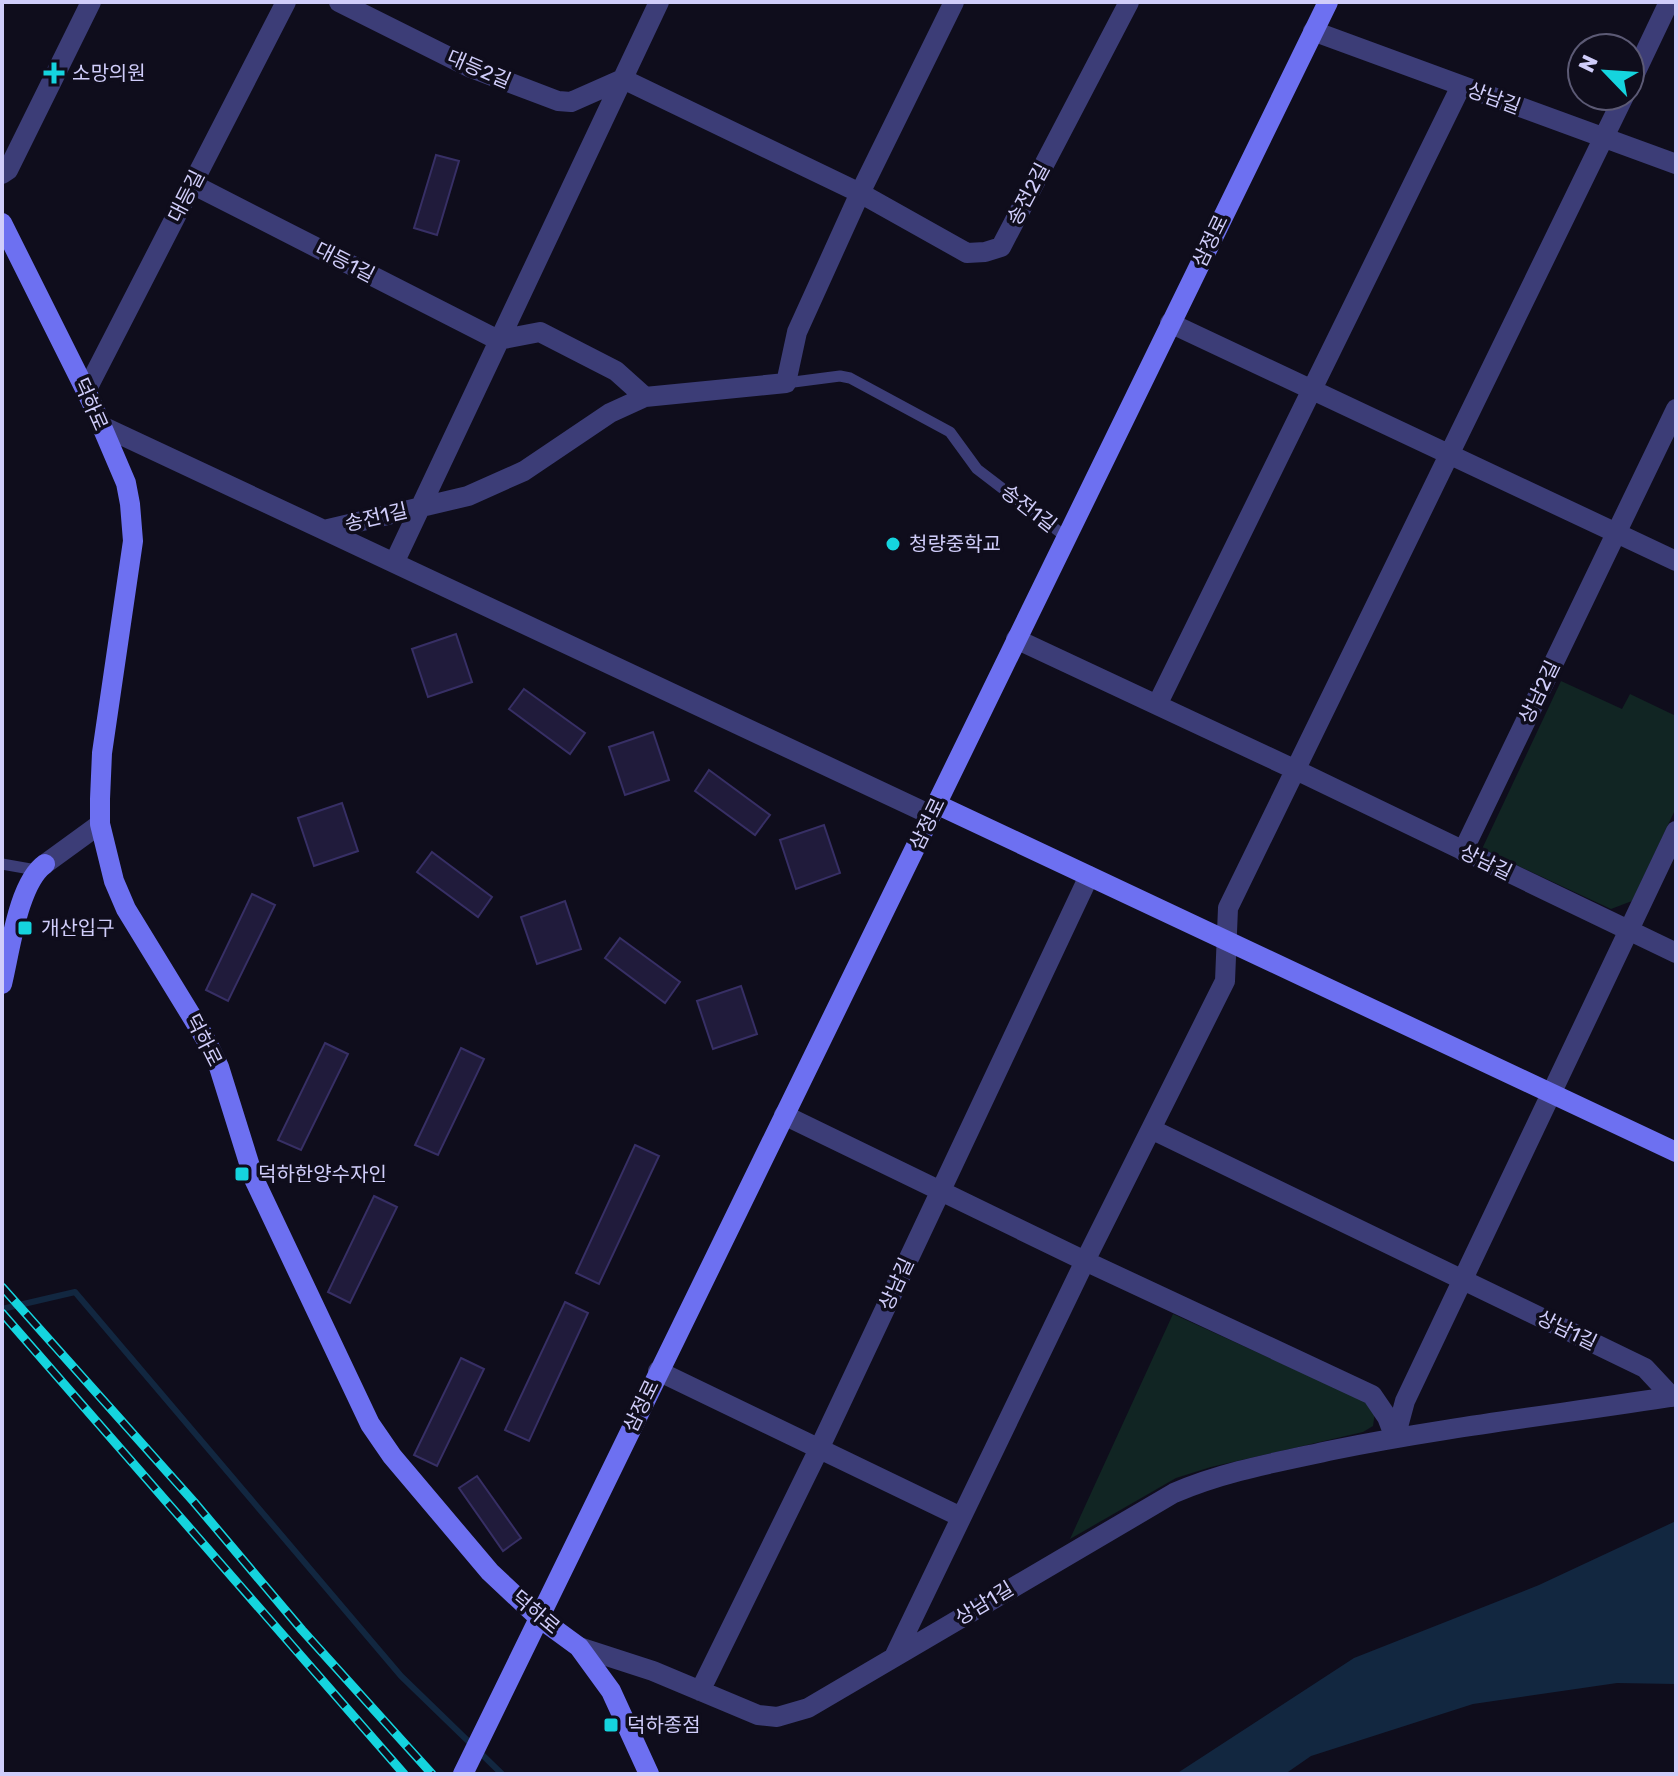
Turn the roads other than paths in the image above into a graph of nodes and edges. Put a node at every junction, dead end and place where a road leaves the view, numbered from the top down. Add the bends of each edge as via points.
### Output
1 (91, 2) edge
2 (286, 2) edge
3 (339, 2) edge
4 (659, 2) edge
5 (954, 2) edge
6 (1129, 2) edge
7 (1328, 2) edge
8 (1669, 2) edge
9 (1313, 31) junction
10 (1646, 50) edge
11 (623, 79) junction
12 (1461, 86) junction
13 (1617, 112) edge
14 (1604, 139) junction
15 (1676, 164) edge
16 (2, 174) edge
17 (192, 184) junction
18 (860, 193) junction
19 (2, 223) edge
20 (1170, 323) junction
21 (498, 340) junction
22 (786, 383) junction
23 (1312, 390) junction
24 (86, 391) junction
25 (645, 397) junction
26 (1676, 409) edge
27 (102, 426) junction
28 (1450, 455) junction
29 (419, 507) junction
30 (324, 530) junction
31 (1616, 532) junction
32 (1066, 537) junction
33 (395, 561) junction
34 (1676, 561) edge
35 (1016, 639) junction
36 (1157, 705) junction
37 (1296, 770) junction
38 (934, 809) junction
39 (100, 824) junction
40 (1676, 831) edge
41 (1463, 851) junction
42 (2, 864) edge
43 (41, 867) junction
44 (1089, 876) junction
45 (1629, 931) junction
46 (1228, 941) junction
47 (1676, 953) edge
48 (2, 984) edge
49 (1553, 1094) junction
50 (784, 1115) junction
51 (1151, 1129) junction
52 (1676, 1152) edge
53 (939, 1191) junction
54 (1085, 1261) junction
55 (1463, 1280) junction
56 (658, 1371) junction
57 (1674, 1396) edge
58 (1395, 1438) junction
59 (819, 1449) junction
60 (961, 1517) junction
61 (538, 1617) junction
62 (579, 1647) junction
63 (894, 1657) junction
64 (700, 1691) junction
65 (463, 1774) edge
66 (649, 1774) edge

1 - 16 street
2 - 17 street, 대등길
3 - 11 street, 대등2길 via 471,68 558,101 571,102
4 - 11 street
5 - 18 street
6 - 18 street, 송전2길 via 1001,247 967,253
7 - 9 street, 삼정로
8 - 10 street
9 - 12 street, 상남길
9 - 20 street, 삼정로
11 - 18 street, 송전2길
11 - 21 street
12 - 14 street, 상남길
12 - 23 street
13 - 14 street
14 - 15 street, 상남길
14 - 28 street
17 - 21 street, 대등1길
17 - 24 street, 대등길
18 - 22 street via 797,332
19 - 24 street, 덕하로
20 - 23 street
20 - 32 street, 삼정로
21 - 25 street via 540,332 616,371
21 - 29 street
22 - 25 street, 송전1길
22 - 32 lane, 송전1길 via 850,378 950,432 977,469
23 - 28 street
23 - 36 street
24 - 27 street, 덕하로
25 - 29 street, 송전1길 via 610,413 524,471 468,496
26 - 31 street, 상남2길
27 - 30 street, 송전1길
27 - 39 street, 덕하로 via 126,483 133,541 102,753
28 - 31 street
28 - 37 street
29 - 30 street, 송전1길
29 - 33 street
30 - 33 street
31 - 34 street
31 - 41 street, 상남2길
32 - 35 street, 삼정로
33 - 38 street
35 - 36 street, 상남길
35 - 38 street, 삼정로
36 - 37 street, 상남길
37 - 41 street, 상남길
37 - 46 street via 1228,908
38 - 44 street
38 - 50 street, 삼정로
39 - 43 street
39 - 61 street, 덕하로 via 120,895 215,1057 254,1179 370,1424 490,1572
40 - 45 street
41 - 45 street, 상남길
42 - 43 lane
43 - 48 street via 23,898
44 - 46 street
44 - 53 street, 상남길
45 - 47 street, 상남길
45 - 49 street
46 - 49 street
46 - 51 street via 1225,981
49 - 52 street
49 - 55 street
50 - 53 street
50 - 56 street, 삼정로
51 - 54 street
51 - 55 street, 상남1길
53 - 54 street
53 - 59 street, 상남길
54 - 58 street via 1372,1395
54 - 60 street
55 - 57 street, 상남1길 via 1645,1368
55 - 58 street via 1405,1401
56 - 59 street
56 - 61 street, 삼정로
57 - 58 street, 상남1길
58 - 63 street, 상남1길 via 1246,1468 1174,1493
59 - 60 street
59 - 64 street, 상남길
60 - 63 street
61 - 62 street, 덕하로
61 - 65 street, 삼정로
62 - 64 street, 상남1길
62 - 66 street, 덕하로 via 611,1691
63 - 64 street, 상남1길 via 808,1708 777,1717 758,1715

